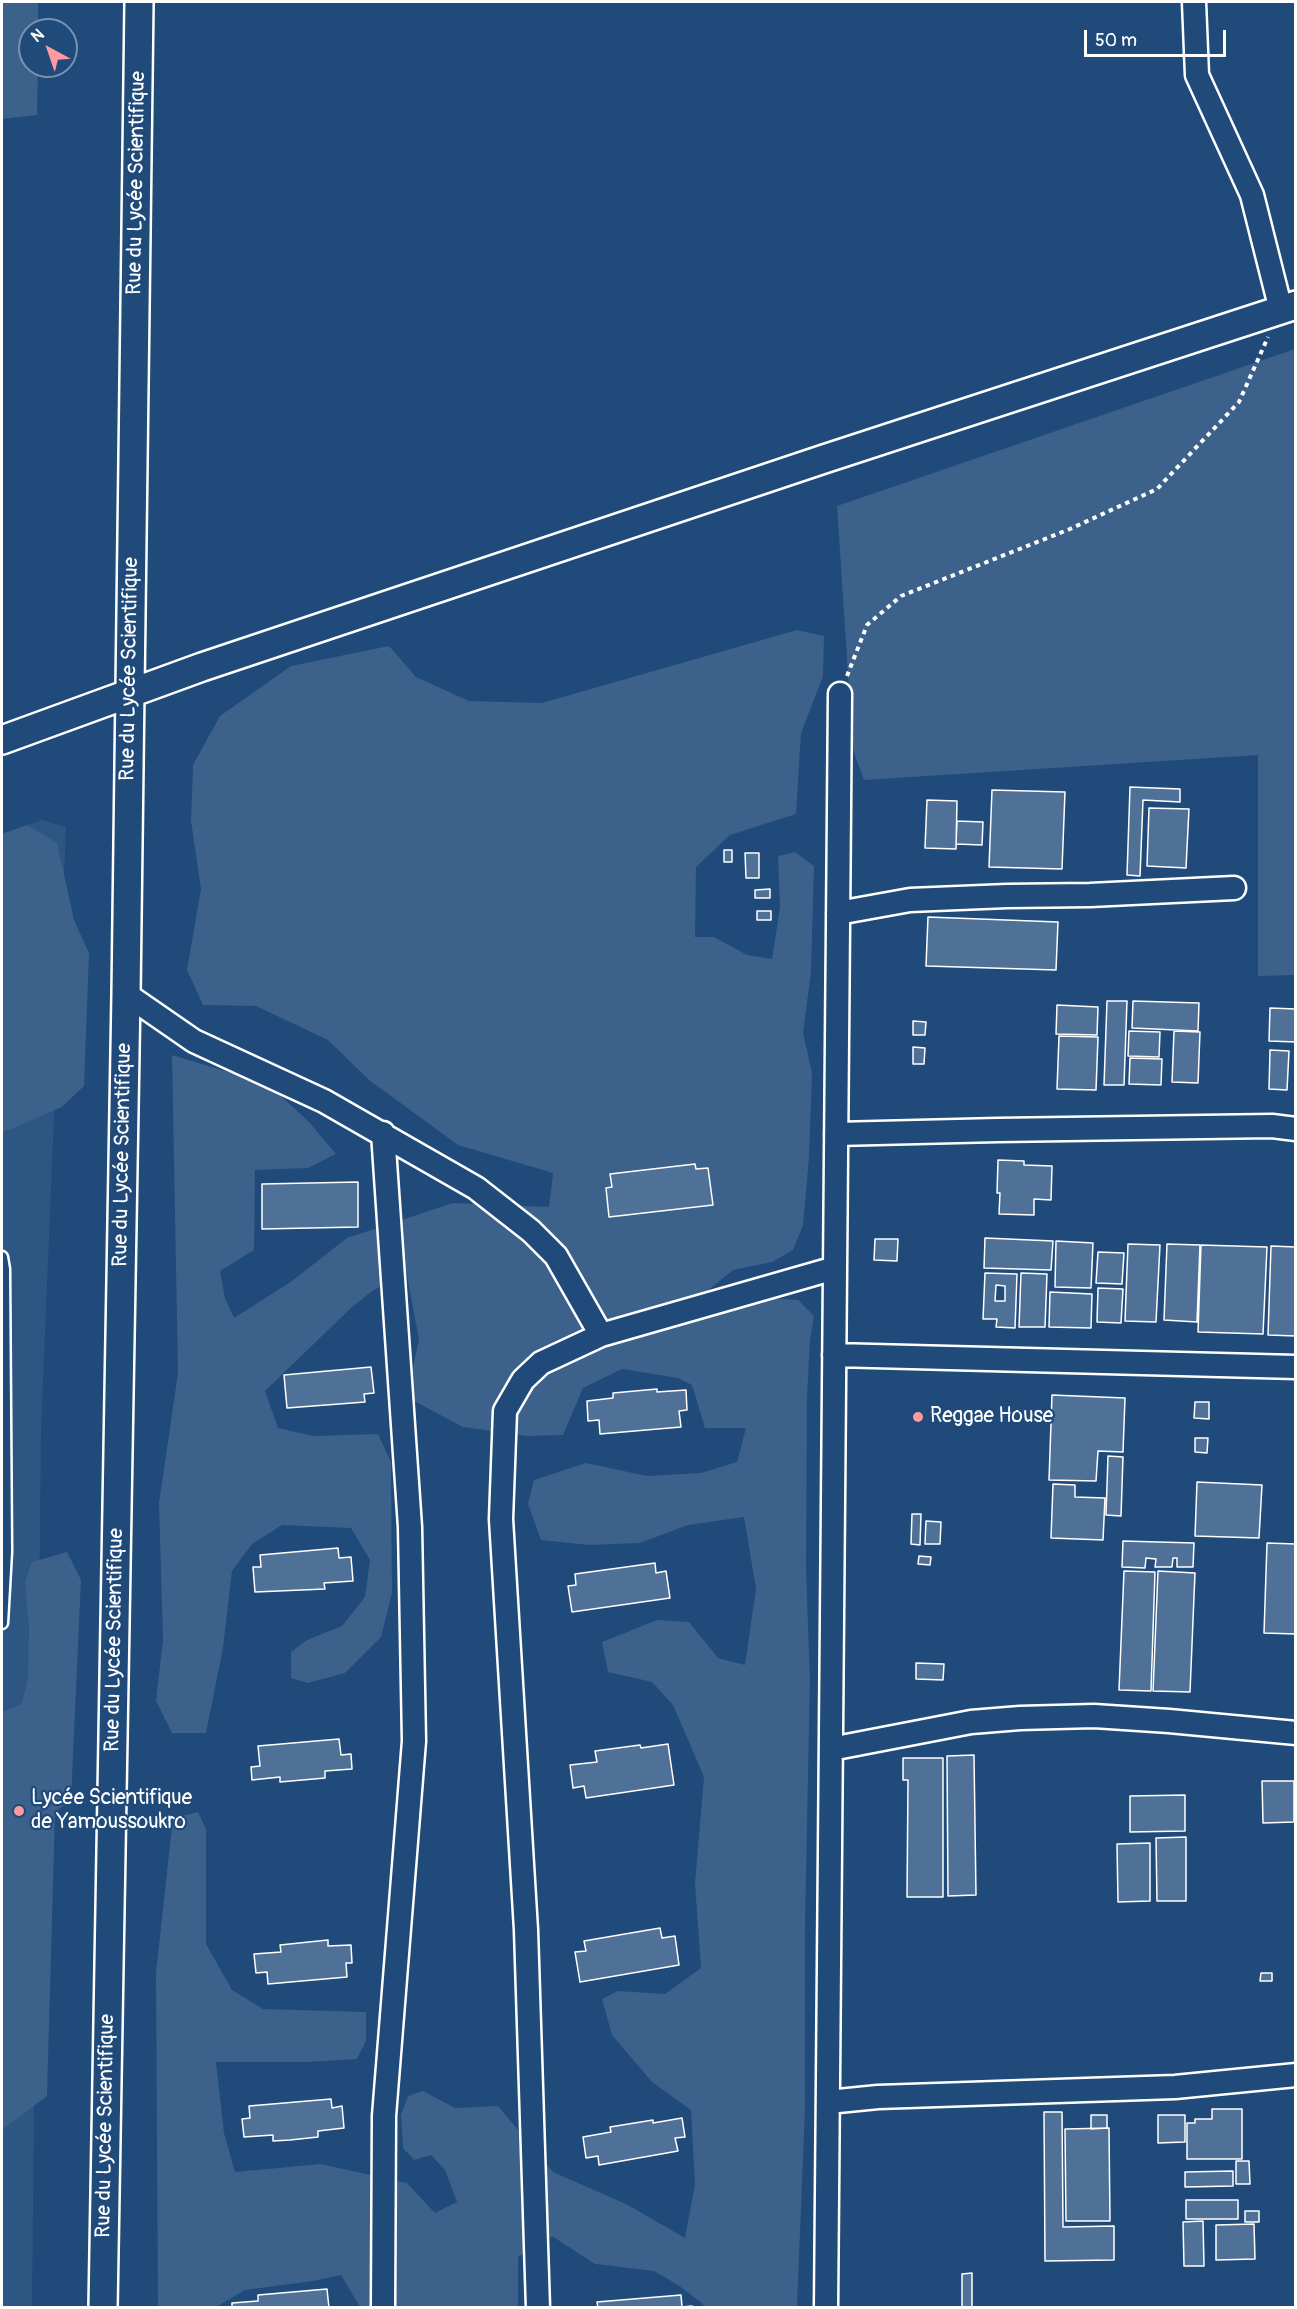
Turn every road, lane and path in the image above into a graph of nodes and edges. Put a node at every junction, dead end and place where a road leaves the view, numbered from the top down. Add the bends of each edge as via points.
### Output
1 (139, 2) edge
2 (1194, 2) edge
3 (1288, 308) edge
4 (130, 694) junction
5 (840, 694) joint
6 (2, 740) edge
7 (1234, 888) dead end
8 (838, 913) junction
9 (126, 994) junction
10 (1296, 1130) edge
11 (383, 1133) junction
12 (836, 1134) junction
13 (2, 1257) edge
14 (835, 1268) junction
15 (601, 1335) junction
16 (834, 1355) junction
17 (1296, 1367) edge
18 (2, 1623) edge
19 (1296, 1733) edge
20 (831, 1749) junction
21 (1296, 2075) edge
22 (828, 2102) junction
23 (103, 2307) edge
24 (383, 2307) edge
25 (538, 2307) edge
26 (826, 2307) edge

1 - 4 street, Rue du Lycée Scientifique
2 - 3 street via 1197,75 1252,195
3 - 4 street via 824,459
3 - 5 path via 1239,402 1157,489 1070,529 901,596 867,625
4 - 6 street
4 - 9 street, Rue du Lycée Scientifique
5 - 8 street
7 - 8 street via 910,900
8 - 12 street
9 - 11 street via 194,1041
9 - 23 street, Rue du Lycée Scientifique
10 - 12 street via 1272,1126
11 - 15 street via 476,1188 531,1231 556,1256
11 - 24 street via 410,1527 414,1741 384,2116
12 - 14 street
13 - 18 lane via 6,1540
14 - 15 street
14 - 16 street
15 - 25 street via 541,1364 523,1380 505,1411 503,1431 501,1519 526,1930
16 - 17 street
16 - 20 street
19 - 20 street via 1168,1720 1020,1718 970,1722
20 - 22 street
21 - 22 street via 1175,2087
22 - 26 street

